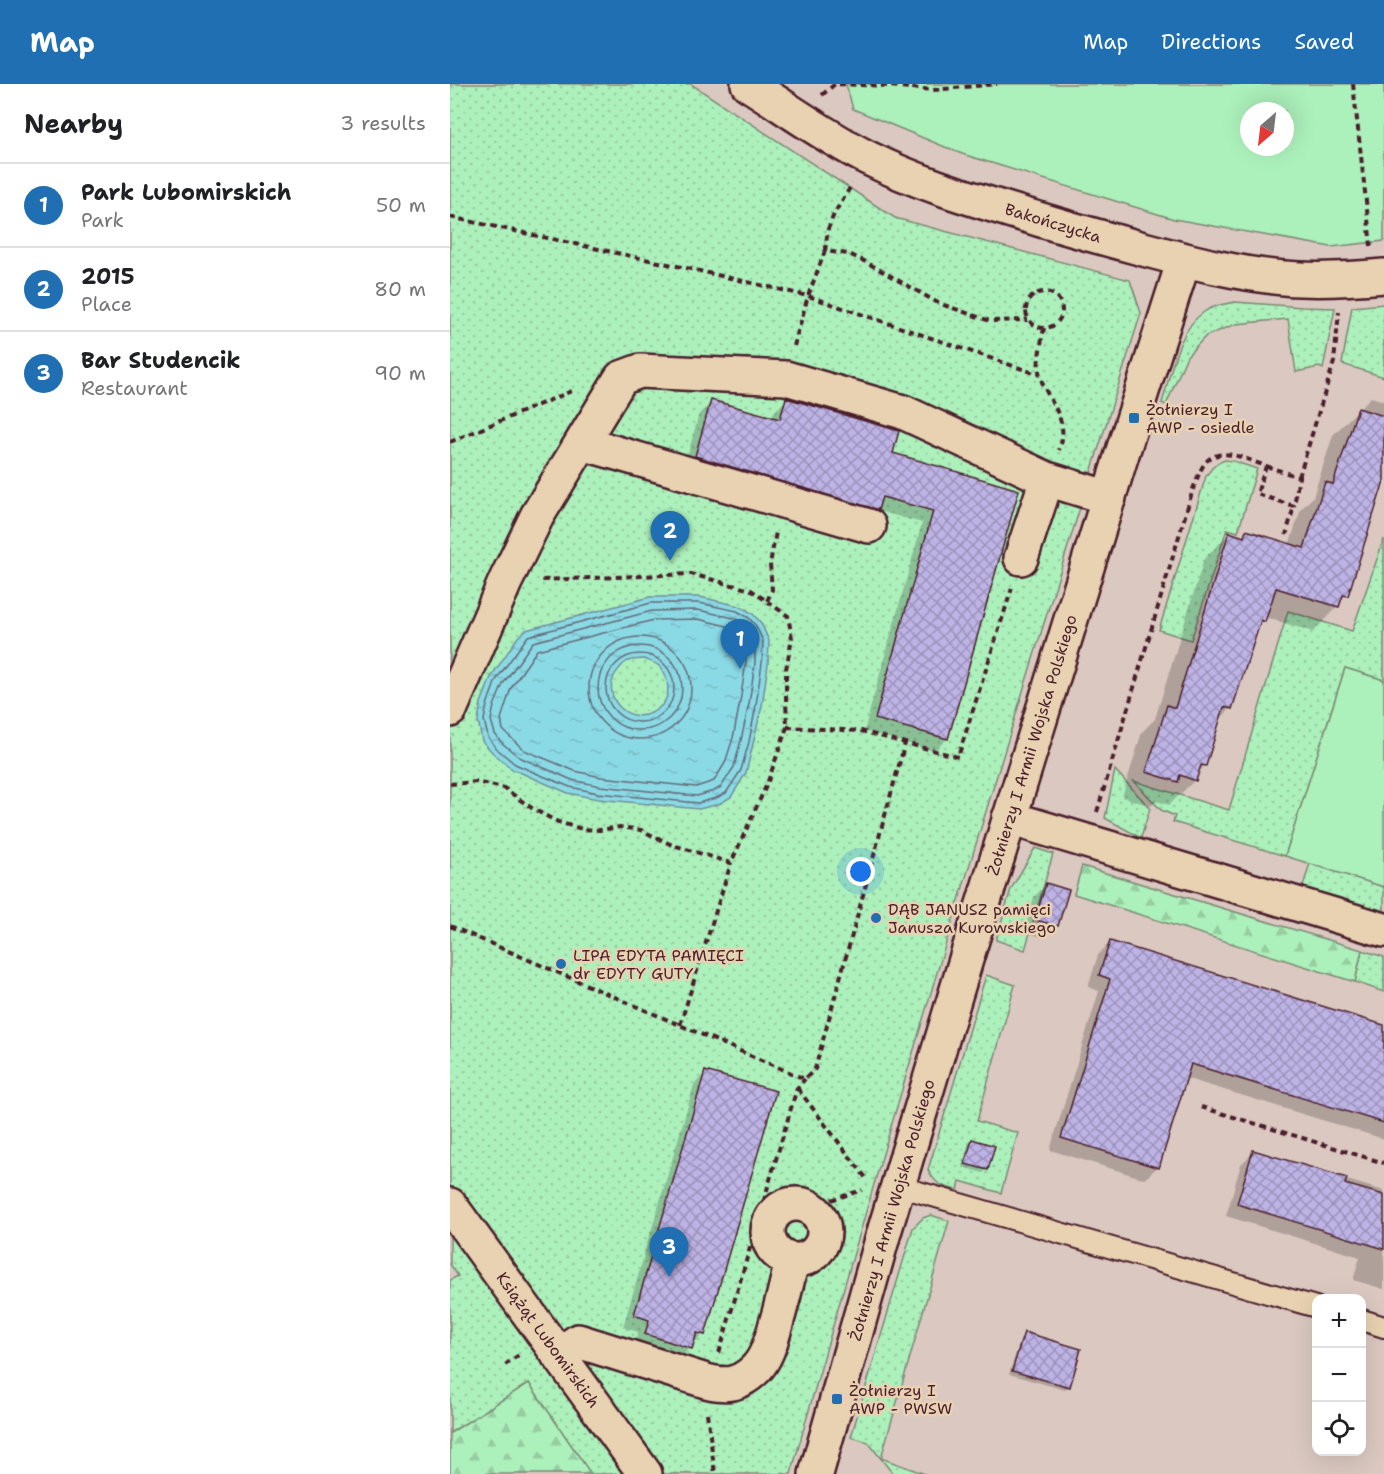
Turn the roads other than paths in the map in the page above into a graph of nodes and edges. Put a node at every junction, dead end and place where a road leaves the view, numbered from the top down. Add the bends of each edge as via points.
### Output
1 (748, 84) edge
2 (1184, 260) junction
3 (1379, 276) edge
4 (582, 443) junction
5 (1047, 479) junction
6 (1109, 498) junction
7 (869, 526) dead end
8 (1021, 558) road end
9 (450, 710) edge
10 (1009, 818) junction
11 (1384, 930) edge
12 (898, 1186) junction
13 (450, 1205) edge
14 (792, 1260) junction
15 (1312, 1306) edge
16 (1366, 1321) edge
17 (1384, 1327) edge
18 (558, 1355) junction
19 (645, 1474) edge
20 (816, 1474) edge

1 - 2 street, Bakończycka via 867,157 911,177 949,192
2 - 3 street, Bakończycka via 1284,278
2 - 6 street, Żołnierzy I Armii Wojska Polskiego
4 - 5 street via 621,378 640,371 786,378 903,412
4 - 7 street
4 - 9 street via 537,516
5 - 6 street
5 - 8 street
6 - 10 street, Żołnierzy I Armii Wojska Polskiego
10 - 11 street
10 - 12 street, Żołnierzy I Armii Wojska Polskiego
12 - 15 lane
12 - 20 street, Żołnierzy I Armii Wojska Polskiego
13 - 18 street, Książąt Lubomirskich
14 - 14 street via 811,1256 818,1250 824,1233 819,1216 797,1204 780,1209 770,1223 769,1233 776,1250
14 - 18 street via 768,1351 754,1370 731,1384 705,1381 578,1341
16 - 17 lane
18 - 19 street, Książąt Lubomirskich

